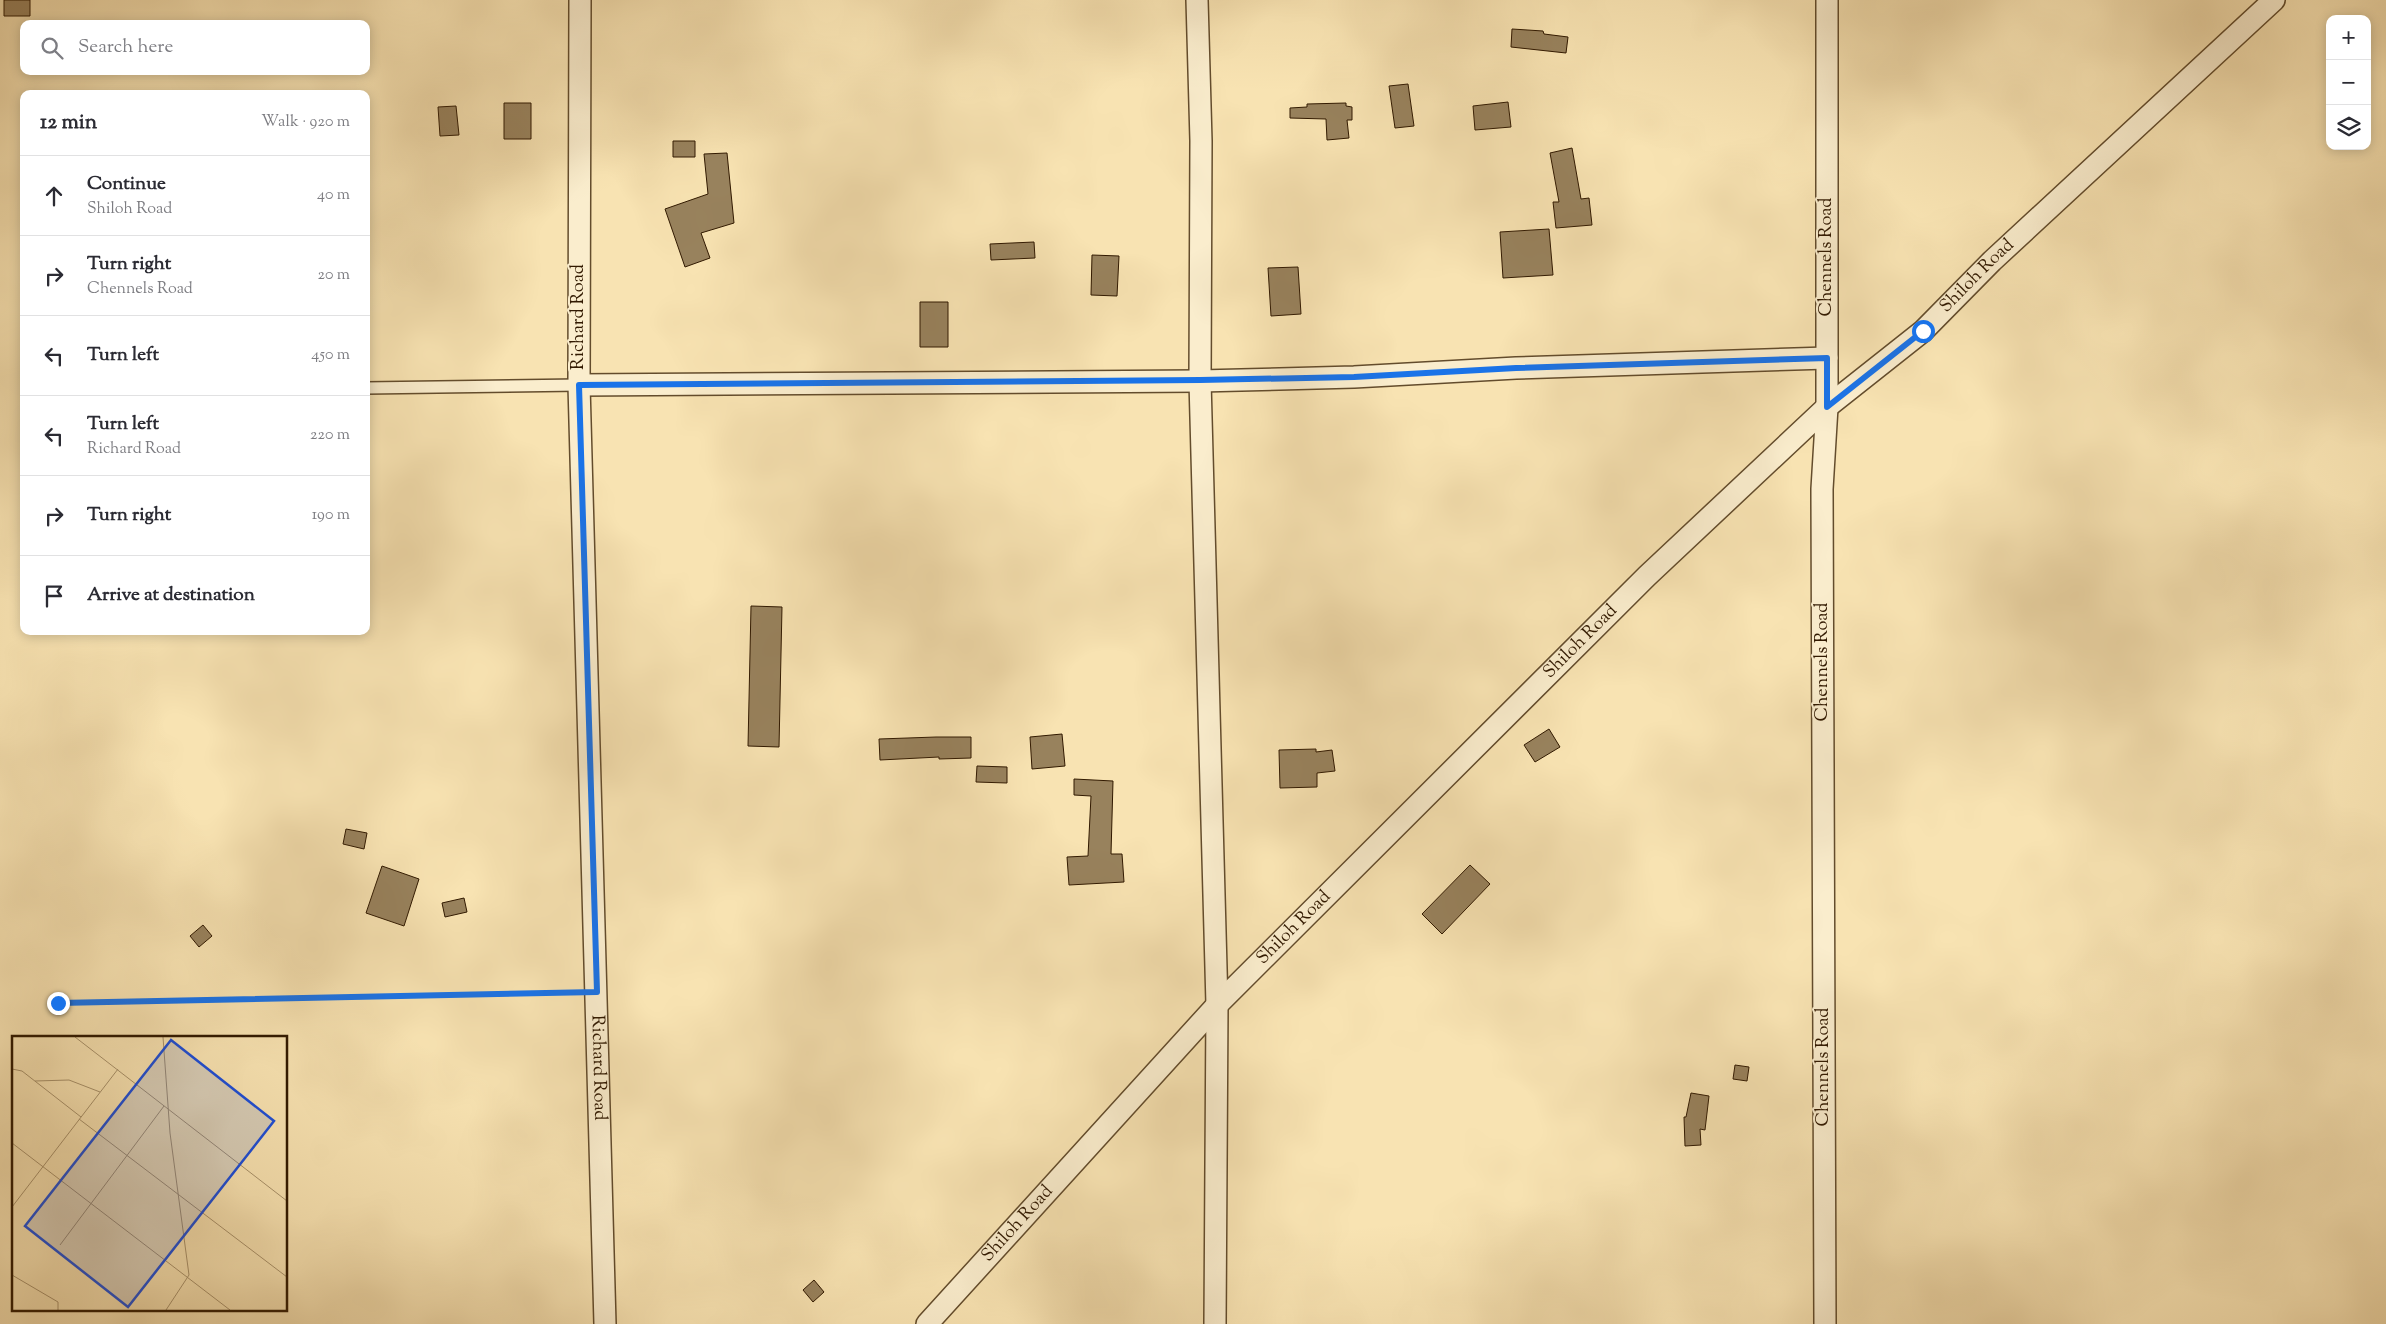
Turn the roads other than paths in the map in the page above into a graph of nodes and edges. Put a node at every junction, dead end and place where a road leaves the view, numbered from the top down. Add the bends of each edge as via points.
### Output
1 (580, 0) edge
2 (1197, 0) edge
3 (1827, 0) edge
4 (2274, 0) edge
5 (1827, 358) junction
6 (1200, 380) junction
7 (579, 385) junction
8 (370, 388) edge
9 (1827, 407) junction
10 (1217, 1005) junction
11 (605, 1324) edge
12 (927, 1324) edge
13 (1215, 1324) edge
14 (1825, 1324) edge

1 - 7 street, Richard Road
2 - 6 street
3 - 5 street, Chennels Road
4 - 9 street, Shiloh Road via 1992,261 1923,331
5 - 6 street
5 - 9 street, Chennels Road
6 - 7 street
6 - 10 street
7 - 8 lane
7 - 11 street, Richard Road
9 - 10 street, Shiloh Road via 1647,576
9 - 14 street, Chennels Road via 1822,489
10 - 12 street, Shiloh Road
10 - 13 street

